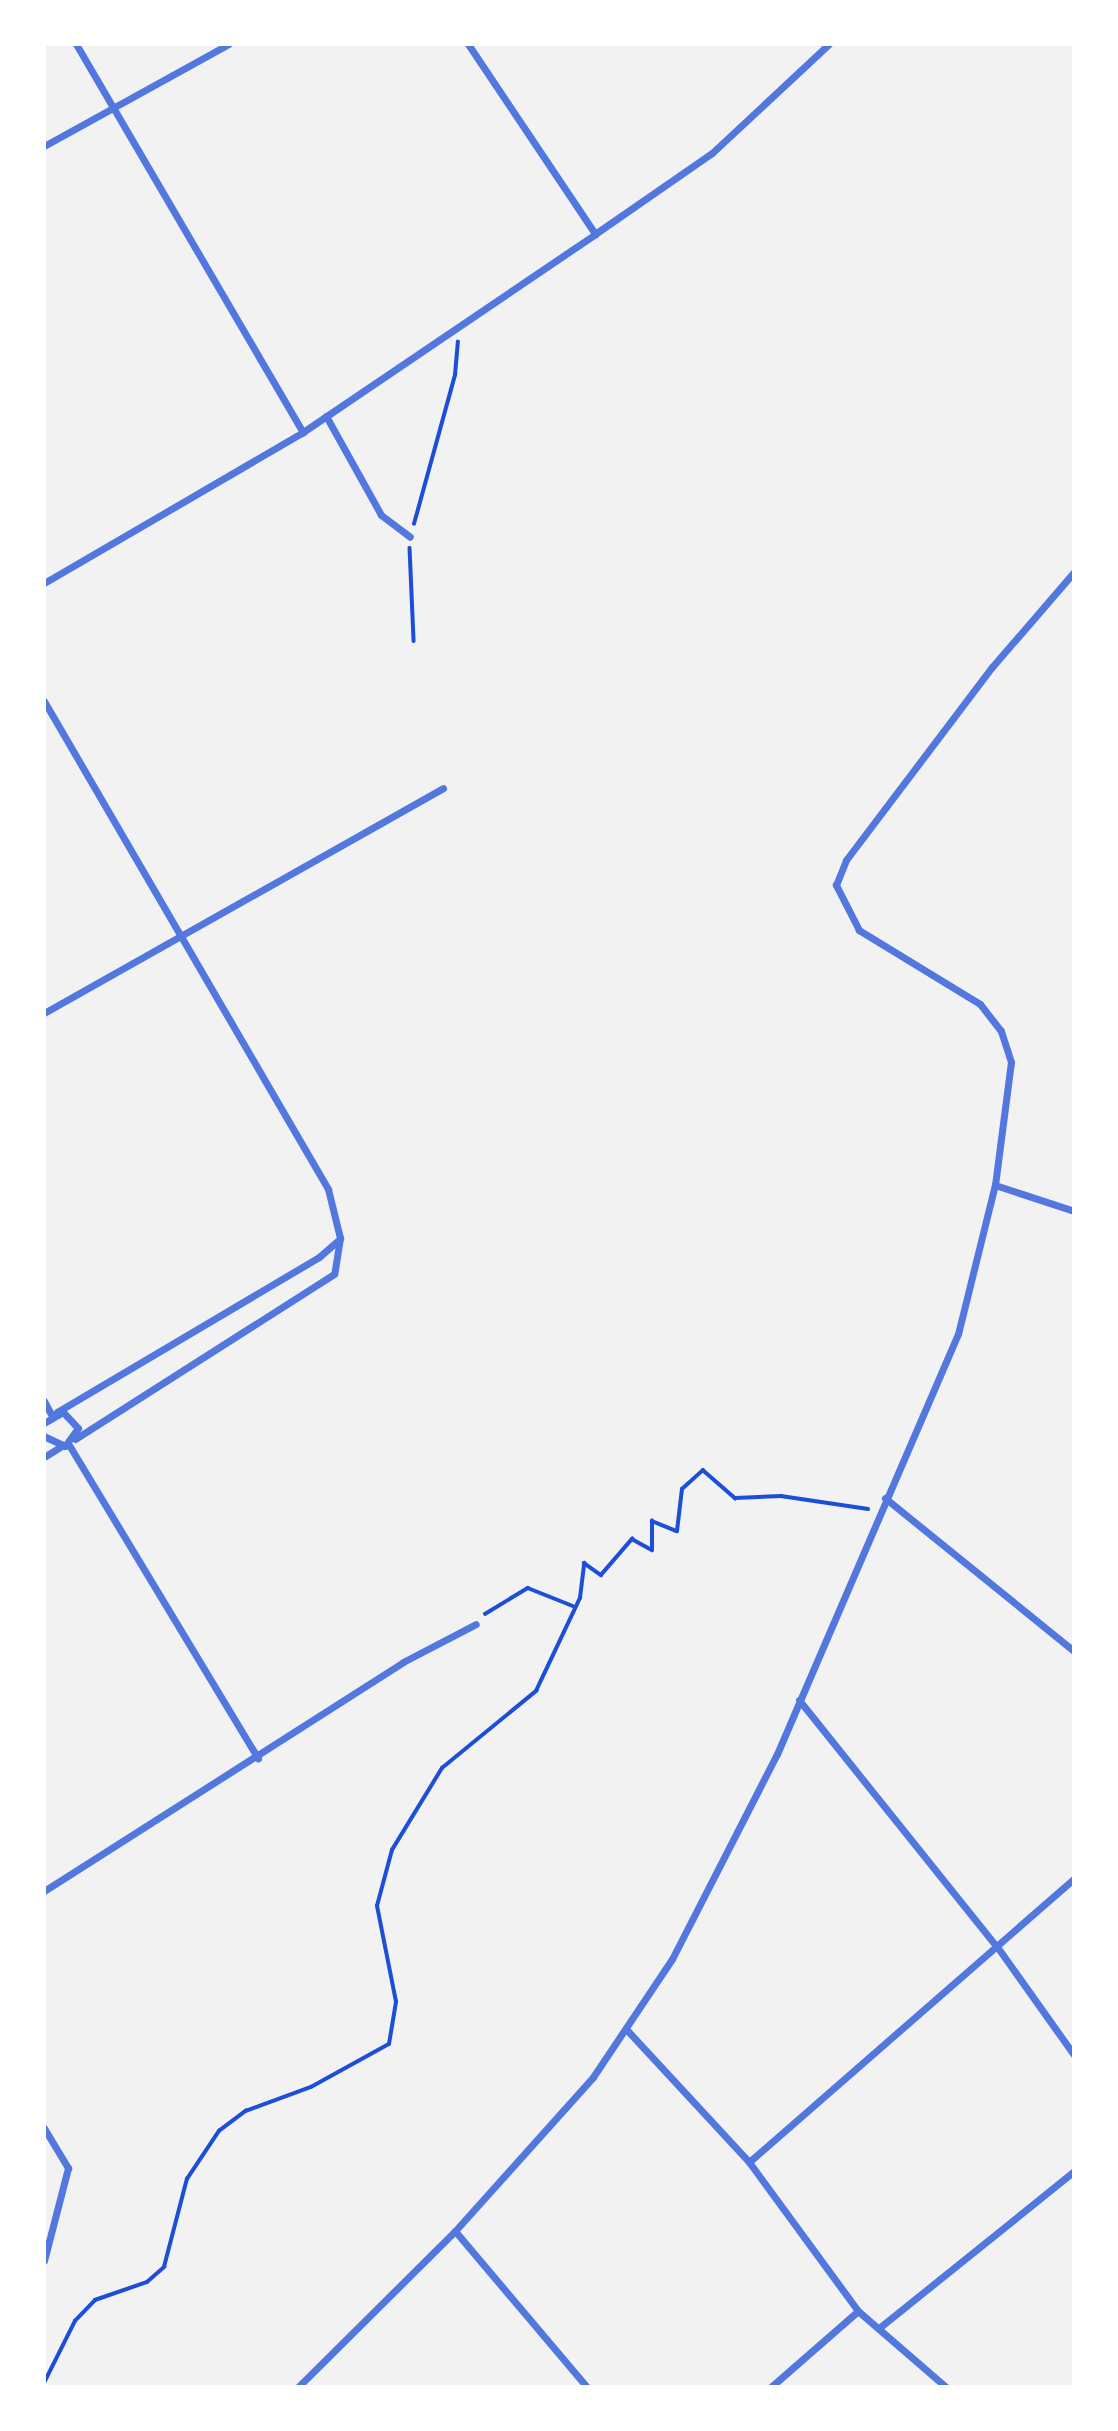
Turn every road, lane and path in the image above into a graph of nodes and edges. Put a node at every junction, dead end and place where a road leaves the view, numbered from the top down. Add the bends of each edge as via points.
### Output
1 (76, 44) edge
2 (229, 44) edge
3 (468, 44) edge
4 (829, 44) edge
5 (114, 107) junction
6 (44, 146) edge
7 (595, 234) junction
8 (456, 326) junction
9 (327, 416) junction
10 (303, 432) junction
11 (410, 537) junction
12 (1074, 572) edge
13 (44, 583) edge
14 (414, 641) dead end
15 (44, 701) edge
16 (443, 788) dead end
17 (177, 935) junction
18 (44, 1013) edge
19 (995, 1185) junction
20 (1074, 1211) edge
21 (340, 1238) junction
22 (44, 1401) edge
23 (49, 1417) edge
24 (44, 1436) edge
25 (68, 1443) junction
26 (44, 1457) edge
27 (885, 1498) junction
28 (880, 1511) junction
29 (573, 1606) junction
30 (476, 1624) joint
31 (1074, 1651) edge
32 (799, 1700) junction
33 (258, 1758) junction
34 (1074, 1878) edge
35 (44, 1891) edge
36 (998, 1948) junction
37 (626, 2029) junction
38 (1074, 2055) edge
39 (44, 2128) edge
40 (749, 2162) junction
41 (1074, 2171) edge
42 (455, 2231) junction
43 (44, 2261) edge
44 (858, 2311) junction
45 (879, 2328) junction
46 (44, 2383) edge
47 (298, 2387) edge
48 (587, 2387) edge
49 (771, 2387) edge
50 (946, 2387) edge

1 - 5 street
2 - 5 street
3 - 7 street
4 - 7 street via 712,153
5 - 6 street
5 - 10 street
7 - 8 street
8 - 9 street
8 - 11 path via 455,375
9 - 10 street
9 - 11 street via 380,515
10 - 13 street
11 - 14 path
12 - 19 street via 992,667 846,860 836,885 859,930 906,965 954,985 1001,1031 1011,1062
15 - 17 street
16 - 17 street
17 - 18 street
17 - 21 street via 328,1189
19 - 20 street
19 - 27 street via 958,1334
21 - 23 street via 319,1257
21 - 25 street via 334,1274
22 - 23 street
23 - 25 street via 73,1417
24 - 25 street
25 - 26 street
25 - 33 street
27 - 28 street
27 - 31 street
28 - 29 path via 781,1496 735,1498 703,1471 682,1489 677,1531 652,1521 652,1550 632,1539 601,1575 584,1563 580,1598
28 - 32 street
29 - 30 path via 528,1588 499,1601
29 - 46 path via 558,1655 536,1691 442,1768 392,1850 377,1906 396,2002 389,2044 311,2087 246,2111 219,2131 187,2179 164,2267 147,2282 94,2300 75,2321
30 - 33 street via 403,1662
32 - 36 street
32 - 37 street via 672,1959
33 - 35 street
34 - 36 street
36 - 38 street
36 - 40 street
37 - 40 street
37 - 42 street via 593,2077
39 - 43 street via 68,2168
40 - 44 street
41 - 45 street
42 - 47 street
42 - 48 street
44 - 45 street
44 - 49 street
45 - 50 street

